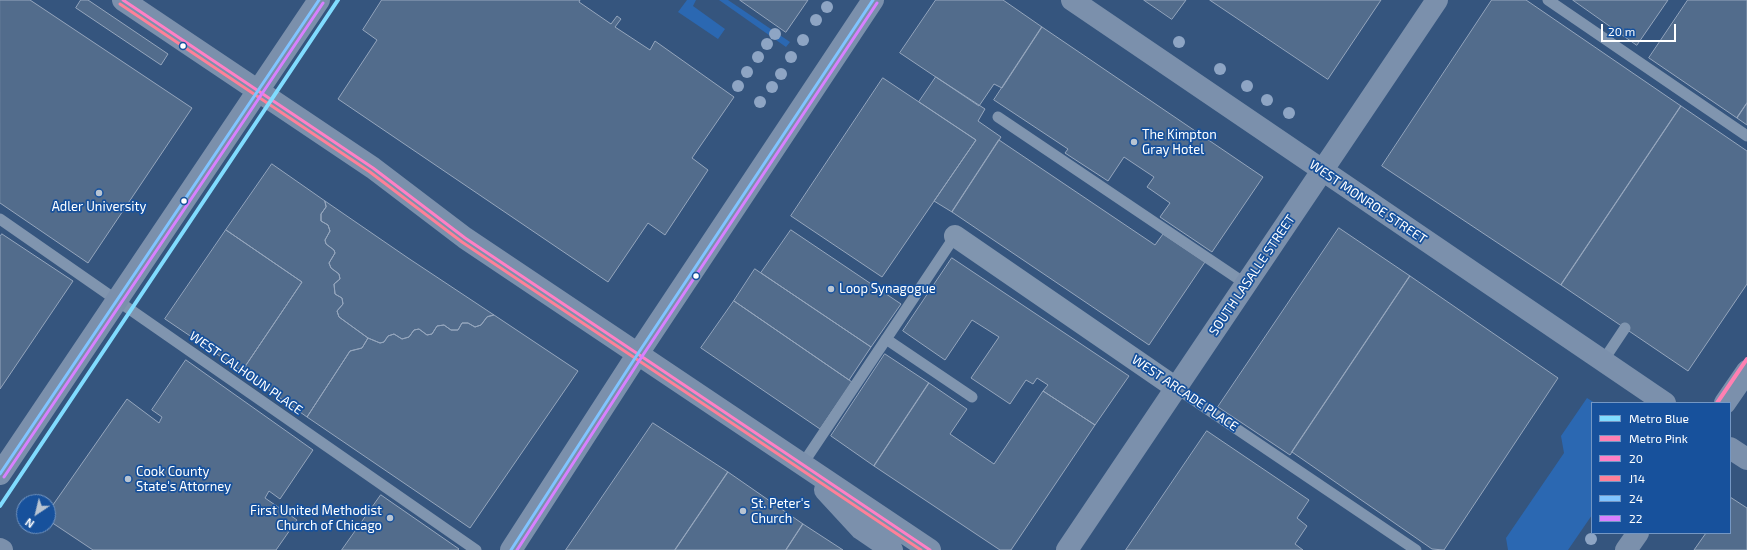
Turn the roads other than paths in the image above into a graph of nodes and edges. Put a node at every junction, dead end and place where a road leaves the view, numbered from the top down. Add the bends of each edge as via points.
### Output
1 (123, 0) edge
2 (319, 0) edge
3 (873, 0) edge
4 (1072, 0) edge
5 (1437, 0) edge
6 (1548, 0) edge
7 (258, 91) junction
8 (998, 117) dead end
9 (1747, 136) edge
10 (1322, 171) junction
11 (0, 219) edge
12 (955, 236) joint
13 (1246, 284) junction
14 (118, 300) junction
15 (1625, 328) dead end
16 (886, 339) junction
17 (637, 355) junction
18 (1603, 361) junction
19 (1747, 371) edge
20 (1176, 388) junction
21 (972, 397) dead end
22 (1664, 402) edge
23 (1726, 402) edge
24 (1731, 449) edge
25 (1747, 459) edge
26 (802, 465) junction
27 (0, 474) edge
28 (1637, 534) edge
29 (476, 550) edge
30 (511, 550) edge
31 (892, 550) edge
32 (930, 550) edge
33 (1067, 550) edge
34 (1416, 550) edge
35 (1626, 550) edge

1 - 7 main road
2 - 7 main road
3 - 17 main road
4 - 10 main road, WEST MONROE STREET
5 - 10 main road, SOUTH LASALLE STREET
6 - 9 lane
7 - 14 main road
7 - 17 main road via 373,168 465,238
8 - 13 lane
10 - 13 main road, SOUTH LASALLE STREET
10 - 18 main road, WEST MONROE STREET
11 - 14 lane, WEST CALHOUN PLACE
12 - 16 lane
12 - 20 street, WEST ARCADE PLACE
13 - 20 main road, SOUTH LASALLE STREET
14 - 27 main road
14 - 29 lane, WEST CALHOUN PLACE
15 - 18 lane
16 - 21 lane
16 - 26 lane
17 - 26 main road
17 - 30 main road
18 - 22 main road, WEST MONROE STREET
19 - 23 main road
20 - 33 main road, SOUTH LASALLE STREET
20 - 34 lane, WEST ARCADE PLACE
24 - 25 main road
26 - 31 main road via 861,529
26 - 32 main road
28 - 35 main road

